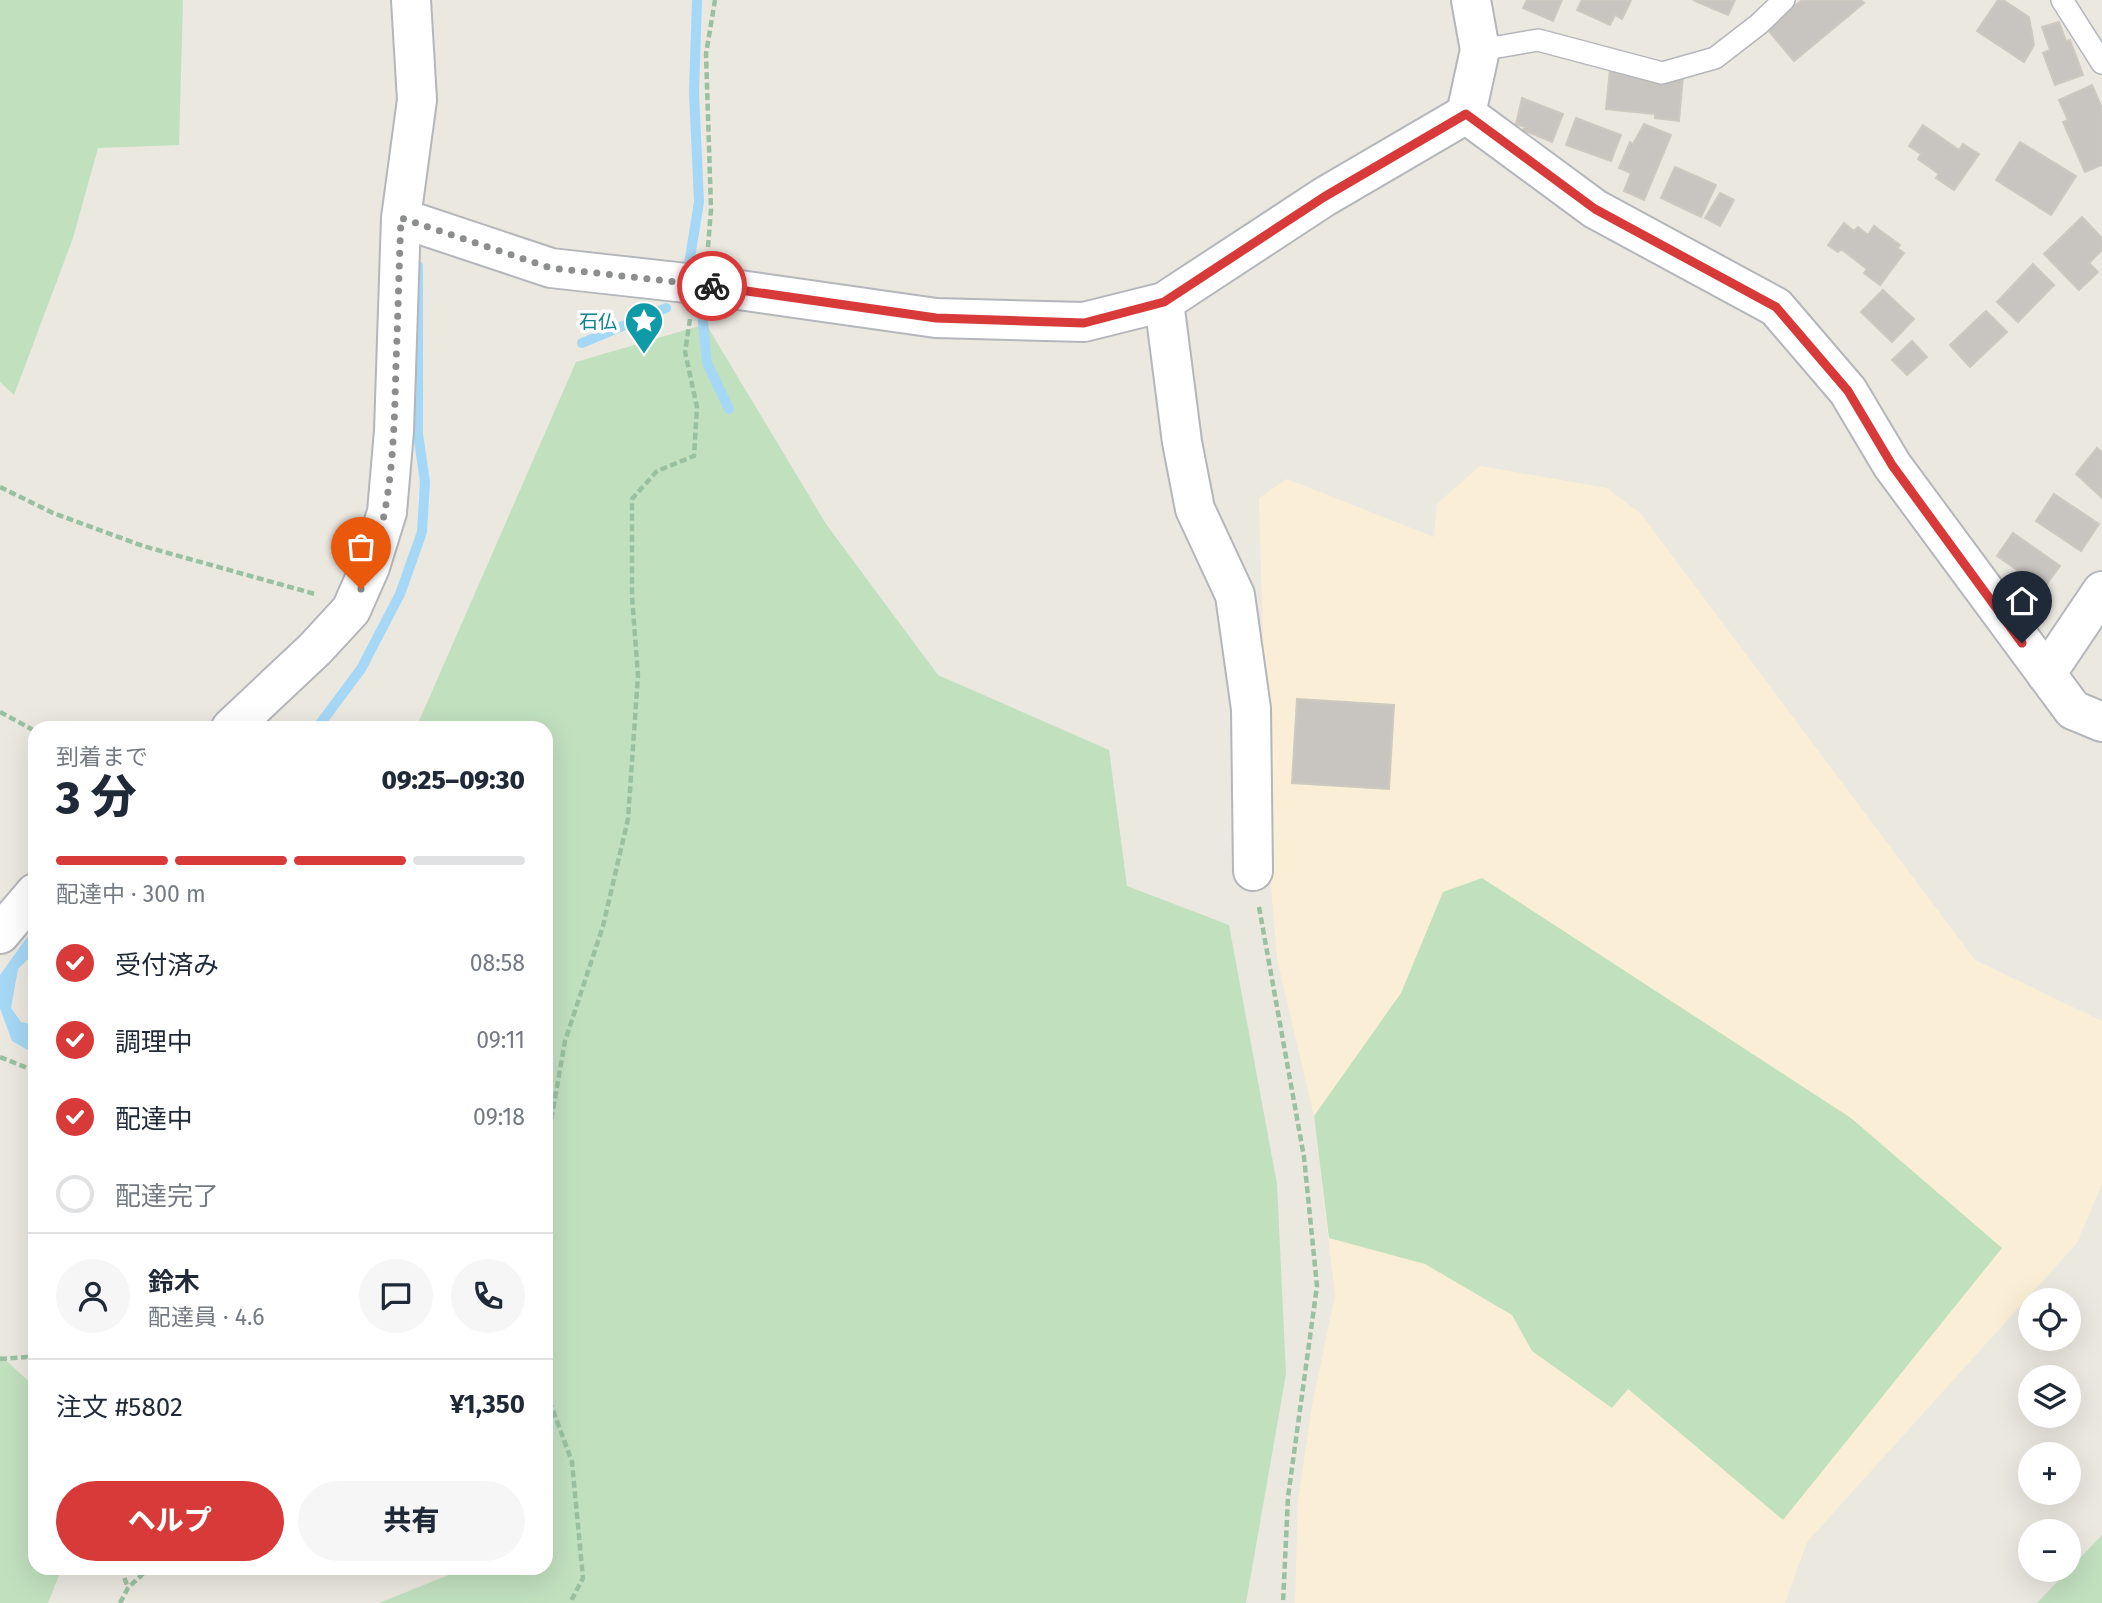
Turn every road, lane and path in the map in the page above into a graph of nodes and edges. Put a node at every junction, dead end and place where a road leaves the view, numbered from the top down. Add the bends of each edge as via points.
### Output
1 (411, 0) edge
2 (715, 0) edge
3 (1471, 0) edge
4 (1784, 0) edge
5 (2069, 3) edge
6 (1480, 50) junction
7 (2102, 64) edge
8 (1466, 114) junction
9 (401, 218) junction
10 (704, 285) junction
11 (1164, 302) junction
12 (0, 486) edge
13 (301, 588) dead end
14 (2102, 591) edge
15 (2046, 674) junction
16 (0, 712) edge
17 (238, 721) edge
18 (2102, 722) edge
19 (28, 727) edge
20 (1253, 871) joint
21 (28, 901) edge
22 (0, 934) edge
23 (0, 1057) edge
24 (28, 1068) edge
25 (553, 1110) edge
26 (28, 1358) edge
27 (0, 1359) edge
28 (553, 1410) edge
29 (123, 1575) edge
30 (142, 1575) edge
31 (128, 1588) junction
32 (120, 1603) edge
33 (570, 1603) edge
34 (1283, 1603) edge

1 - 9 street via 417,100
2 - 10 path via 706,54 711,209
3 - 6 street
4 - 6 lane via 1715,58 1662,74 1538,40
5 - 7 lane
6 - 8 street
8 - 11 street via 1324,197
8 - 15 street via 1595,209 1776,307 1848,391 1892,465
9 - 10 street via 551,268
9 - 17 street via 387,512 370,567 351,610
10 - 11 street via 950,318 1084,323
10 - 25 path via 690,314 685,352 697,407 694,456 657,471 632,499 638,675 628,819 603,926 565,1041
11 - 20 street via 1195,509 1235,595 1251,709
12 - 13 path via 53,513 143,546
14 - 15 street
15 - 18 street via 2073,710
16 - 19 path
20 - 34 path via 1304,1157 1317,1286 1289,1497
21 - 22 street
23 - 24 path
26 - 27 path
28 - 33 path via 572,1462 583,1578
29 - 31 path
30 - 31 path
31 - 32 path

